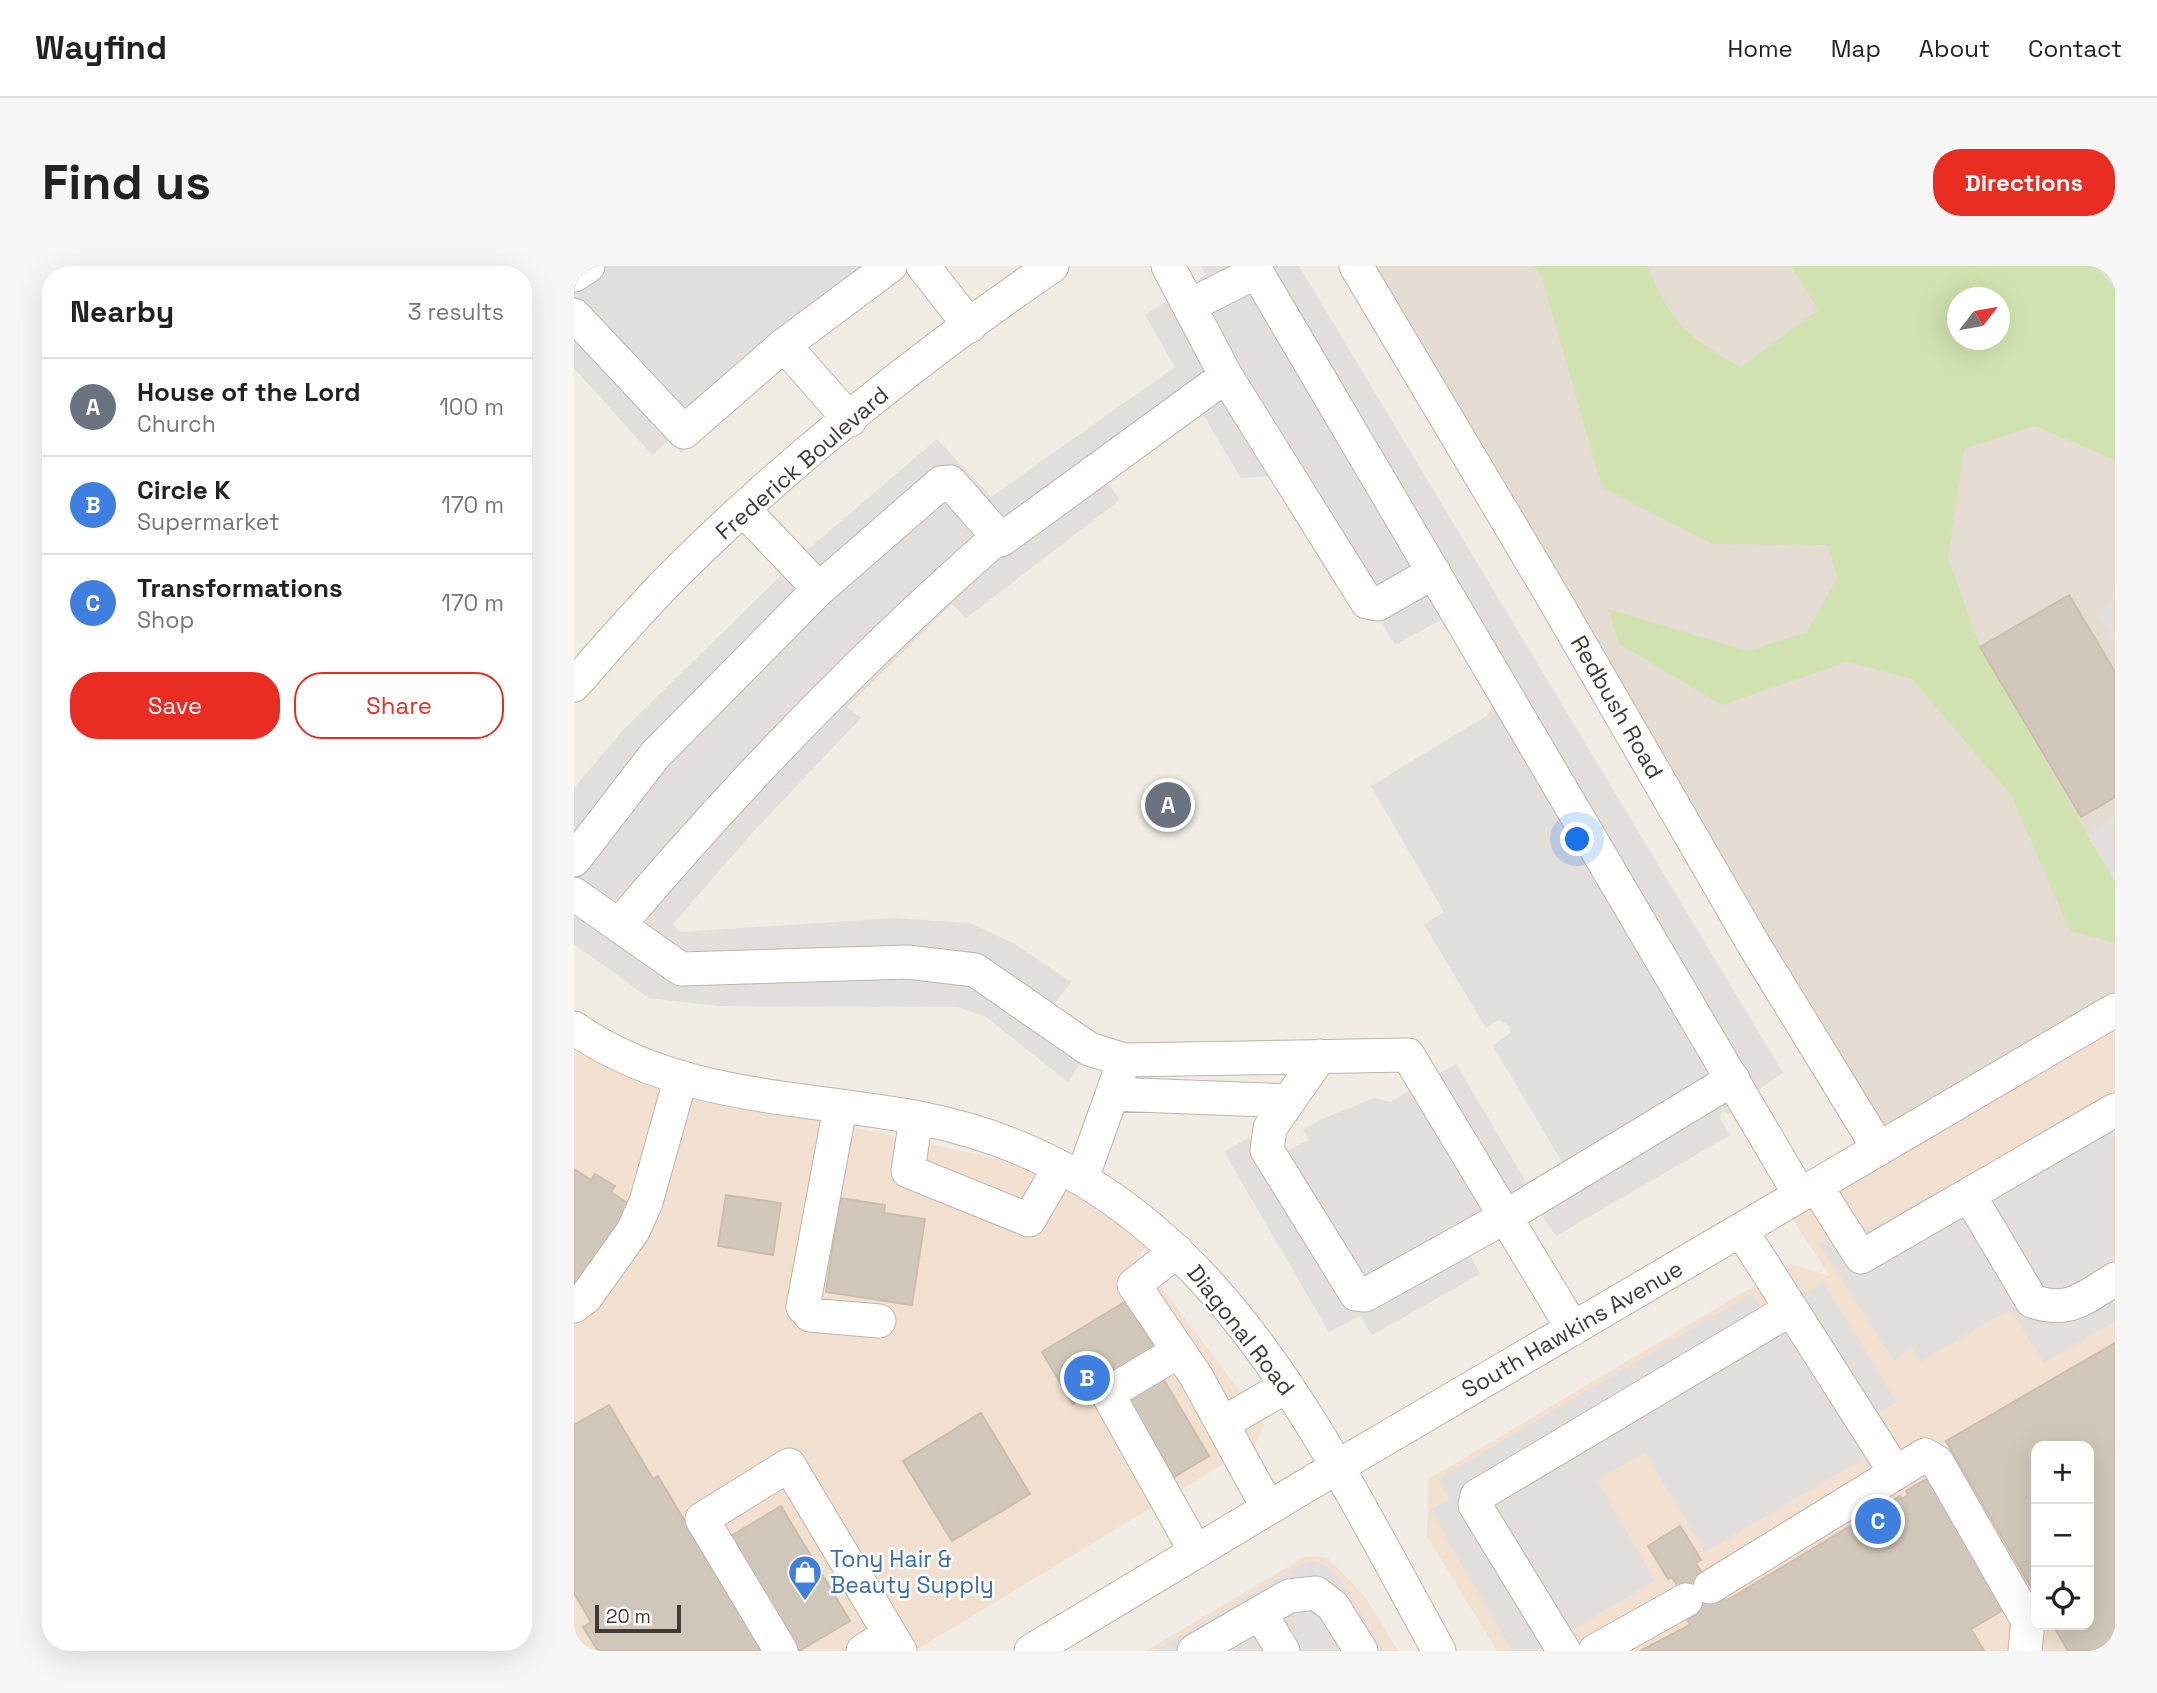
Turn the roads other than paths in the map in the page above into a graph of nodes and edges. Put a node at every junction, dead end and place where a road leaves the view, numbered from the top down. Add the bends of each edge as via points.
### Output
1 (588, 266) edge
2 (890, 266) edge
3 (923, 266) edge
4 (1052, 266) edge
5 (1168, 266) edge
6 (1356, 266) edge
7 (574, 275) edge
8 (1191, 305) junction
9 (574, 314) edge
10 (970, 326) junction
11 (784, 345) junction
12 (1226, 376) junction
13 (850, 421) junction
14 (744, 510) junction
15 (998, 537) junction
16 (1434, 572) junction
17 (819, 589) junction
18 (574, 685) edge
19 (574, 860) edge
20 (574, 894) edge
21 (619, 925) junction
22 (2113, 1015) edge
23 (574, 1028) edge
24 (1320, 1056) junction
25 (1124, 1060) junction
26 (681, 1077) junction
27 (1732, 1079) junction
28 (1112, 1094) junction
29 (1289, 1101) junction
30 (839, 1108) junction
31 (2115, 1110) edge
32 (916, 1118) junction
33 (1879, 1149) junction
34 (1071, 1173) junction
35 (1808, 1190) junction
36 (1969, 1195) junction
37 (1505, 1217) junction
38 (1741, 1230) junction
39 (1177, 1251) junction
40 (2115, 1279) edge
41 (574, 1307) edge
42 (1791, 1309) junction
43 (879, 1321) dead end
44 (1573, 1329) junction
45 (1179, 1351) junction
46 (1287, 1386) junction
47 (1223, 1423) junction
48 (1337, 1467) junction
49 (1895, 1472) junction
50 (1268, 1508) junction
51 (1196, 1552) junction
52 (1260, 1613) junction
53 (885, 1645) edge
54 (782, 1651) edge
55 (1031, 1651) edge
56 (1195, 1651) edge
57 (1283, 1651) edge
58 (1361, 1651) edge
59 (1439, 1651) edge
60 (1564, 1651) edge
61 (1595, 1651) edge
62 (2025, 1651) edge

1 - 7 street
2 - 11 street
3 - 10 street
4 - 10 street, Frederick Boulevard
5 - 8 street
6 - 33 street, Redbush Road via 1754,945
8 - 12 street
8 - 16 street via 1246,277 1259,276
9 - 11 street via 684,432
10 - 13 street, Frederick Boulevard
11 - 13 street
12 - 15 street via 1001,540
12 - 16 street via 1367,602 1378,604
13 - 14 street, Frederick Boulevard
14 - 17 street
14 - 18 street, Frederick Boulevard via 682,566
15 - 17 street via 950,482 941,482
15 - 21 street via 912,613 712,817
16 - 27 street
17 - 19 street via 655,755
20 - 21 street
21 - 25 street via 681,969 908,962 975,970 1089,1049
22 - 33 street, South Hawkins Avenue
23 - 26 street, Diagonal Road via 648,1066
24 - 25 street
24 - 29 street
24 - 37 street via 1408,1055
25 - 28 street
26 - 30 street, Diagonal Road
26 - 41 street via 646,1202 633,1231
27 - 35 street
27 - 37 street
28 - 29 street
28 - 34 street
29 - 37 street via 1270,1128 1267,1150 1356,1294 1365,1295
30 - 32 street, Diagonal Road
30 - 43 street via 803,1307 810,1315
31 - 36 street
32 - 34 street, Diagonal Road via 980,1131
32 - 34 street via 908,1171 1029,1220
33 - 35 street, South Hawkins Avenue
34 - 39 street, Diagonal Road via 1126,1207
35 - 36 street via 1861,1257
35 - 38 street, South Hawkins Avenue
36 - 40 street via 2032,1301 2052,1308 2070,1306
37 - 44 street
38 - 42 street
38 - 44 street, South Hawkins Avenue
39 - 45 street via 1134,1285
39 - 46 street, Diagonal Road via 1213,1287
42 - 49 street
42 - 60 street via 1477,1496 1475,1505
44 - 48 street, South Hawkins Avenue
45 - 47 street
45 - 51 street via 1117,1388 1110,1398
46 - 47 street
46 - 48 street, Diagonal Road
47 - 50 street
48 - 50 street, South Hawkins Avenue
48 - 59 street, Diagonal Road
49 - 61 street via 1698,1594
49 - 62 street via 1924,1455 1937,1462 2028,1621
50 - 51 street, South Hawkins Avenue
51 - 55 street, South Hawkins Avenue
52 - 56 street
52 - 57 street
52 - 58 street via 1289,1596 1316,1593 1333,1606
53 - 54 street via 789,1465 702,1519

